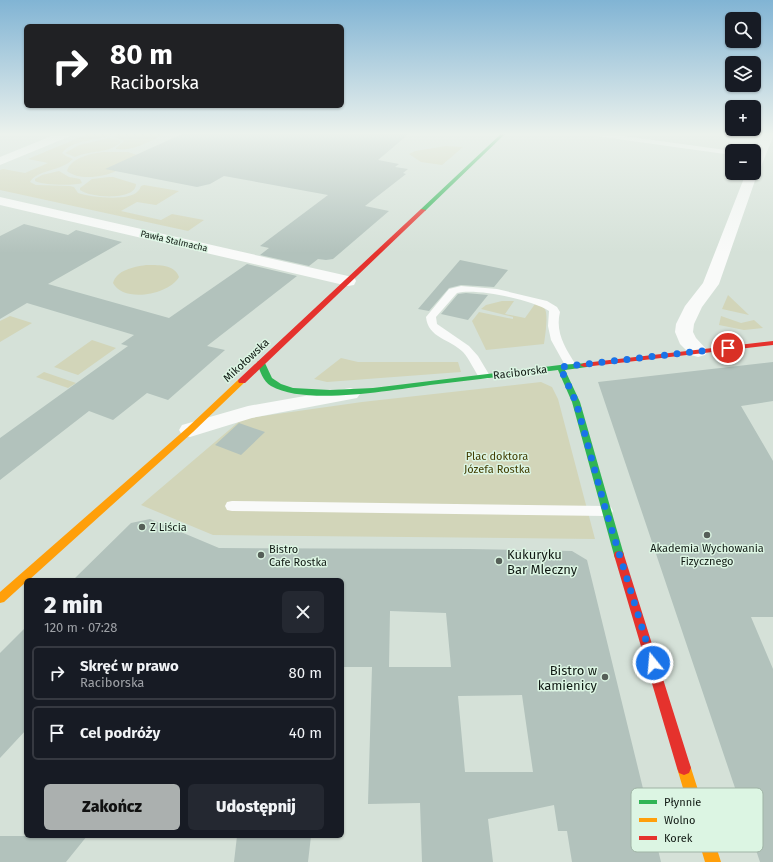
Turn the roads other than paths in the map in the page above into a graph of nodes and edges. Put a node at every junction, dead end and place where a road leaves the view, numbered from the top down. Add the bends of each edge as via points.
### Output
1 (462, 173) edge
2 (749, 180) edge
3 (0, 201) edge
4 (348, 281) junction
5 (773, 343) edge
6 (698, 351) junction
7 (261, 363) junction
8 (565, 366) junction
9 (484, 376) junction
10 (386, 388) junction
11 (190, 430) junction
12 (232, 506) dead end
13 (606, 511) junction
14 (4, 590) edge
15 (690, 788) edge
16 (710, 852) edge
17 (713, 862) edge

1 - 4 main road, Mikołowska
2 - 6 street via 711,284 694,306 685,324 684,332
3 - 4 street, Pawła Stalmacha
4 - 7 main road, Mikołowska
5 - 6 main road, Raciborska
6 - 8 main road, Raciborska
7 - 10 main road, Raciborska via 268,380 277,387 297,391 329,392
7 - 11 main road, Mikołowska
8 - 9 main road, Raciborska
8 - 9 lane via 552,323 555,312 549,306 477,289 456,289 431,317 432,324 438,331 465,348
8 - 13 main road
9 - 10 main road, Raciborska
10 - 11 street, Raciborska via 248,412
11 - 14 main road, Mikołowska
12 - 13 lane
13 - 15 main road
16 - 17 main road

